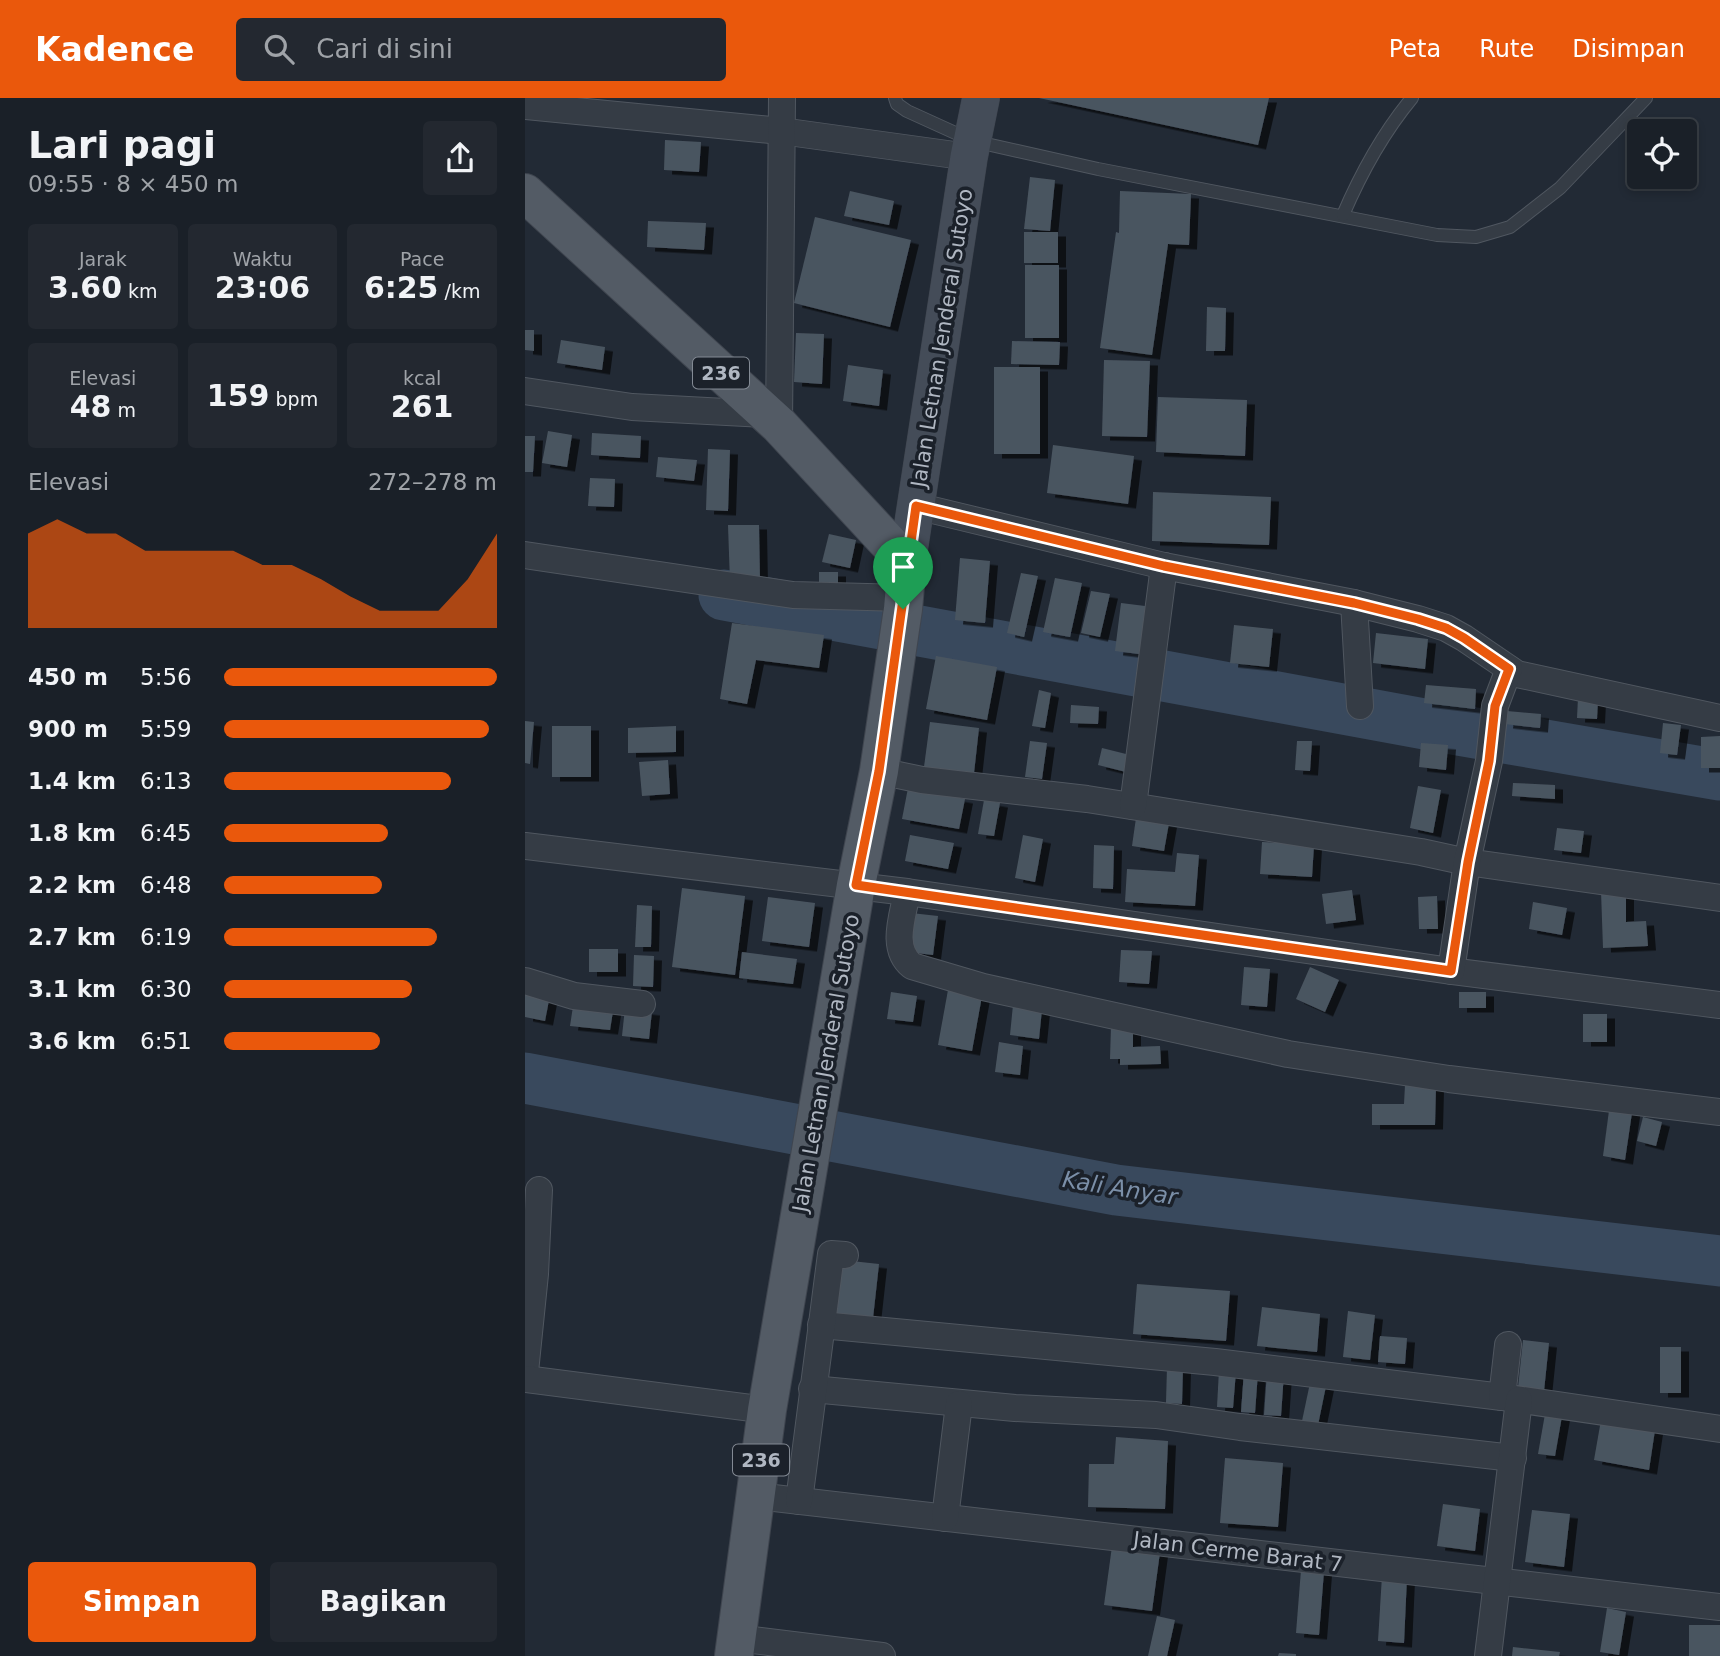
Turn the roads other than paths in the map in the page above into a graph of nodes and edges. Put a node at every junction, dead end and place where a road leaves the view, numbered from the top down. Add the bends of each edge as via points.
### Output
1 (782, 98) edge
2 (894, 98) edge
3 (981, 98) edge
4 (1412, 98) edge
5 (1646, 98) edge
6 (525, 106) edge
7 (781, 131) junction
8 (971, 149) junction
9 (525, 192) edge
10 (1343, 215) junction
11 (525, 391) edge
12 (772, 420) junction
13 (916, 506) junction
14 (525, 555) edge
15 (1164, 566) junction
16 (905, 590) junction
17 (1354, 603) junction
18 (1509, 669) junction
19 (1360, 706) dead end
20 (1720, 718) edge
21 (879, 771) junction
22 (1133, 806) junction
23 (525, 846) edge
24 (1468, 862) junction
25 (856, 885) junction
26 (907, 892) junction
27 (1720, 898) edge
28 (1451, 971) junction
29 (525, 981) edge
30 (642, 1004) dead end
31 (1720, 1006) edge
32 (1720, 1112) edge
33 (538, 1190) dead end
34 (845, 1255) dead end
35 (821, 1325) junction
36 (1508, 1345) dead end
37 (525, 1372) edge
38 (525, 1379) edge
39 (812, 1389) junction
40 (1511, 1398) junction
41 (959, 1404) junction
42 (767, 1410) junction
43 (1720, 1429) edge
44 (1513, 1458) junction
45 (756, 1496) junction
46 (799, 1501) junction
47 (945, 1518) junction
48 (1498, 1582) junction
49 (1720, 1607) edge
50 (735, 1647) edge
51 (882, 1656) edge
52 (1487, 1656) edge

1 - 7 street
2 - 8 lane via 907,111
3 - 8 main road, Jalan Letnan Jenderal Sutoyo
4 - 10 lane via 1356,183
5 - 10 lane via 1560,188 1510,227 1476,237 1450,236
6 - 7 street
7 - 8 street
7 - 12 street
8 - 10 lane
8 - 13 main road, Jalan Letnan Jenderal Sutoyo
9 - 12 main road, 236
11 - 12 street
12 - 16 main road, 236
13 - 15 street
13 - 16 main road, Jalan Letnan Jenderal Sutoyo
14 - 16 street via 793,595
15 - 17 street
15 - 22 street
16 - 21 main road, Jalan Letnan Jenderal Sutoyo / 236
17 - 18 street via 1446,628
17 - 19 street
18 - 20 street via 1532,679
18 - 24 street via 1499,691
21 - 22 street
21 - 25 main road, Jalan Letnan Jenderal Sutoyo / 236
22 - 24 street
23 - 25 street
24 - 27 street
24 - 28 street
25 - 26 street
25 - 42 main road, Jalan Letnan Jenderal Sutoyo / 236
26 - 28 street
26 - 32 street via 900,939 905,960 983,987 1288,1054
28 - 31 street
29 - 30 street via 574,996
33 - 37 street
34 - 35 street via 831,1254
35 - 39 street
35 - 40 street via 1215,1362
36 - 40 street
38 - 42 street
39 - 41 street
39 - 46 street
40 - 43 street
40 - 44 street
41 - 44 street via 1156,1415
41 - 47 street
42 - 45 main road, Jalan Letnan Jenderal Sutoyo / 236
44 - 48 street
45 - 46 street, Jalan Cerme Barat 7
45 - 50 main road, Jalan Letnan Jenderal Sutoyo / 236
46 - 47 street, Jalan Cerme Barat 7
47 - 48 street, Jalan Cerme Barat 7
48 - 49 street, Jalan Cerme Barat 7
48 - 52 street
50 - 51 street

